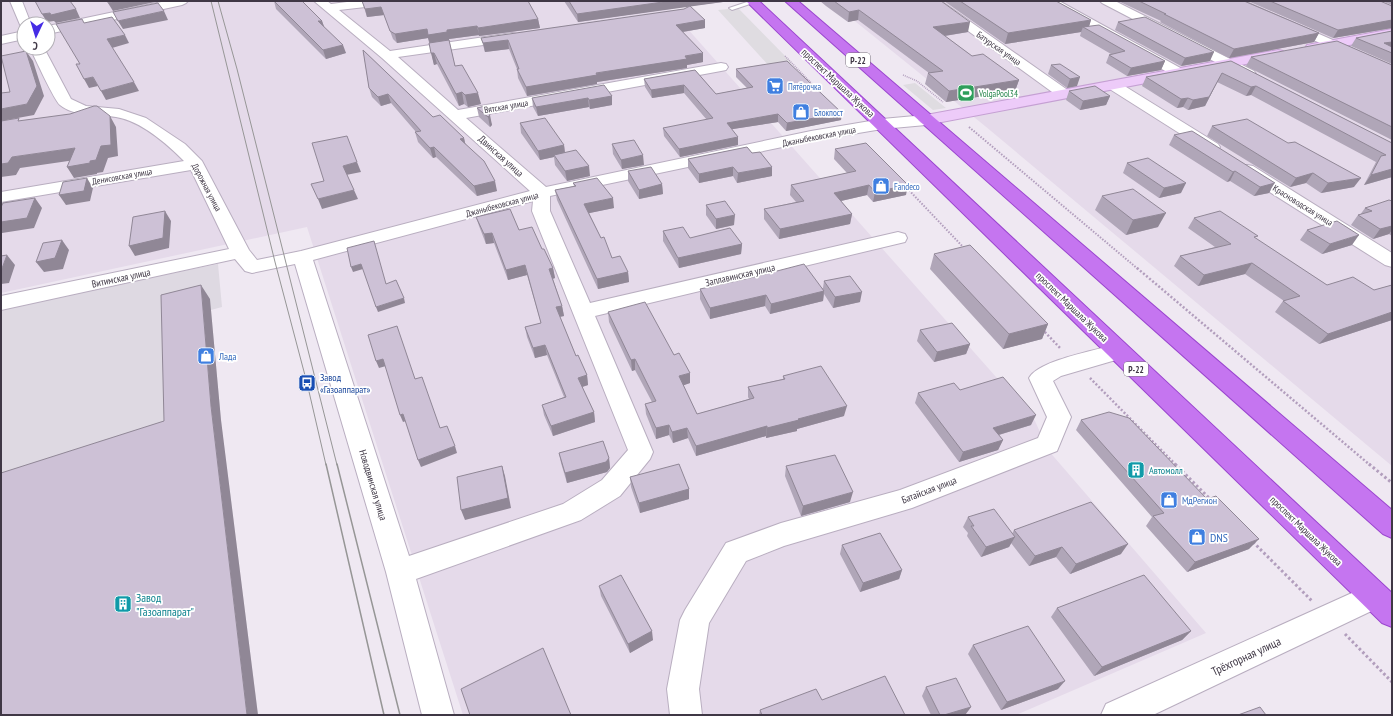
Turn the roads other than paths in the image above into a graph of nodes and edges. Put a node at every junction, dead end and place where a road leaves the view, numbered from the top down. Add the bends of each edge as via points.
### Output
1 (16, 1) edge
2 (182, 1) edge
3 (383, 1) edge
4 (791, 1) edge
5 (933, 1) edge
6 (1050, 1) edge
7 (1106, 1) edge
8 (1234, 1) edge
9 (753, 2) edge
10 (324, 4) edge
11 (732, 8) dead end
12 (23, 16) edge
13 (56, 28) edge
14 (528, 34) edge
15 (1392, 34) edge
16 (16, 37) edge
17 (1, 40) edge
18 (1332, 44) junction
19 (387, 54) junction
20 (41, 56) edge
21 (1227, 63) junction
22 (721, 67) dead end
23 (1392, 72) edge
24 (1179, 73) junction
25 (1262, 81) edge
26 (1112, 85) junction
27 (1064, 94) junction
28 (83, 110) junction
29 (456, 115) junction
30 (60, 116) edge
31 (926, 120) junction
32 (882, 124) junction
33 (196, 164) junction
34 (542, 193) junction
35 (1, 197) edge
36 (898, 238) dead end
37 (302, 257) junction
38 (246, 260) junction
39 (1392, 261) edge
40 (1, 303) edge
41 (582, 312) junction
42 (1118, 352) junction
43 (1392, 526) edge
44 (400, 572) junction
45 (1383, 605) edge
46 (438, 715) edge
47 (686, 715) edge
48 (1117, 715) edge

1 - 12 street
2 - 13 street
3 - 10 street
4 - 31 highway, Р-22
5 - 27 street, Батурская улица
6 - 24 street
7 - 21 street
8 - 18 street
9 - 11 lane
9 - 32 highway, проспект Маршала Жукова / Р-22
10 - 19 street, Двинская улица
14 - 19 street
15 - 18 main road, Джаныбековская улица
16 - 17 street
18 - 21 main road, Джаныбековская улица
18 - 23 street
19 - 29 street, Двинская улица
20 - 28 street, Дорожная улица via 65,102
21 - 24 main road, Джаныбековская улица
21 - 25 street
22 - 29 street, Вятская улица
24 - 26 main road, Джаныбековская улица
26 - 27 main road, Джаныбековская улица
26 - 39 street, Красноводская улица
27 - 31 main road, Джаныбековская улица via 959,118
28 - 30 street
28 - 33 street, Дорожная улица via 119,113 141,122 178,146
29 - 34 street, Двинская улица
31 - 32 street, Джаныбековская улица
31 - 43 highway, Р-22
32 - 34 street, Джаныбековская улица via 811,136
32 - 42 highway, проспект Маршала Жукова / Р-22
33 - 35 street, Денисовская улица
33 - 38 street, Дорожная улица
34 - 37 street, Джаныбековская улица
34 - 41 street via 541,211
36 - 41 street, Заплавинская улица
37 - 38 street, Джаныбековская улица
37 - 44 street, Новодвинская улица
38 - 40 street, Витимская улица
41 - 44 street via 641,452 611,488 572,512
42 - 45 highway, проспект Маршала Жукова / Р-22
42 - 47 street, Батайская улица via 1053,370 1040,378 1059,417 1048,444 903,500 781,535 736,552 695,620 683,689
44 - 46 street, Новодвинская улица
45 - 48 street, Трёхгорная улица via 1328,617

